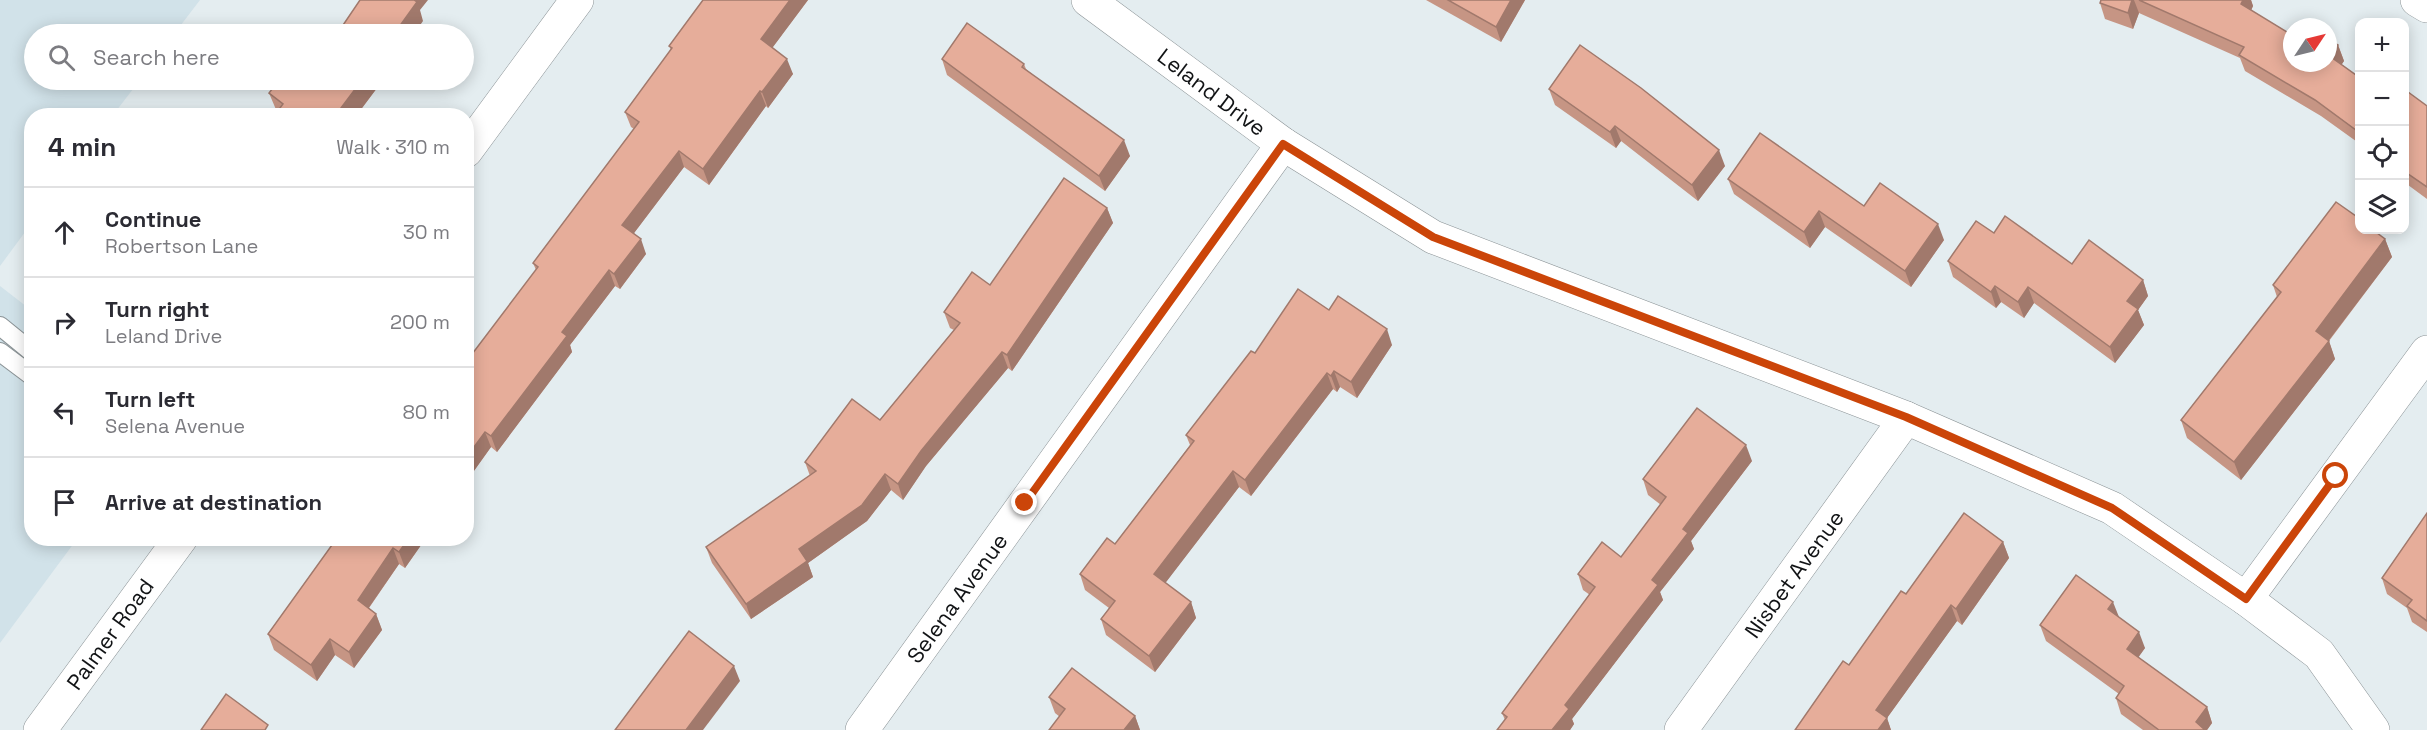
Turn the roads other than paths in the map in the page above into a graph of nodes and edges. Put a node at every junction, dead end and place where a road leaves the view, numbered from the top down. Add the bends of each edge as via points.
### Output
1 (578, 0) edge
2 (1088, 0) edge
3 (2417, 0) edge
4 (2427, 6) edge
5 (474, 140) edge
6 (1283, 144) junction
7 (0, 326) edge
8 (24, 346) edge
9 (0, 352) edge
10 (2427, 352) edge
11 (24, 370) edge
12 (1906, 417) junction
13 (175, 546) edge
14 (2246, 599) junction
15 (40, 730) edge
16 (862, 730) edge
17 (1681, 730) edge
18 (2373, 730) edge

1 - 5 street
2 - 6 street, Leland Drive
3 - 4 street
6 - 12 street, Leland Drive via 1433,237
6 - 16 street, Selena Avenue
7 - 8 lane
9 - 11 lane
10 - 14 street
12 - 14 street, Leland Drive via 2112,508
12 - 17 street, Nisbet Avenue
13 - 15 street, Palmer Road
14 - 18 street, Leland Drive via 2319,654

